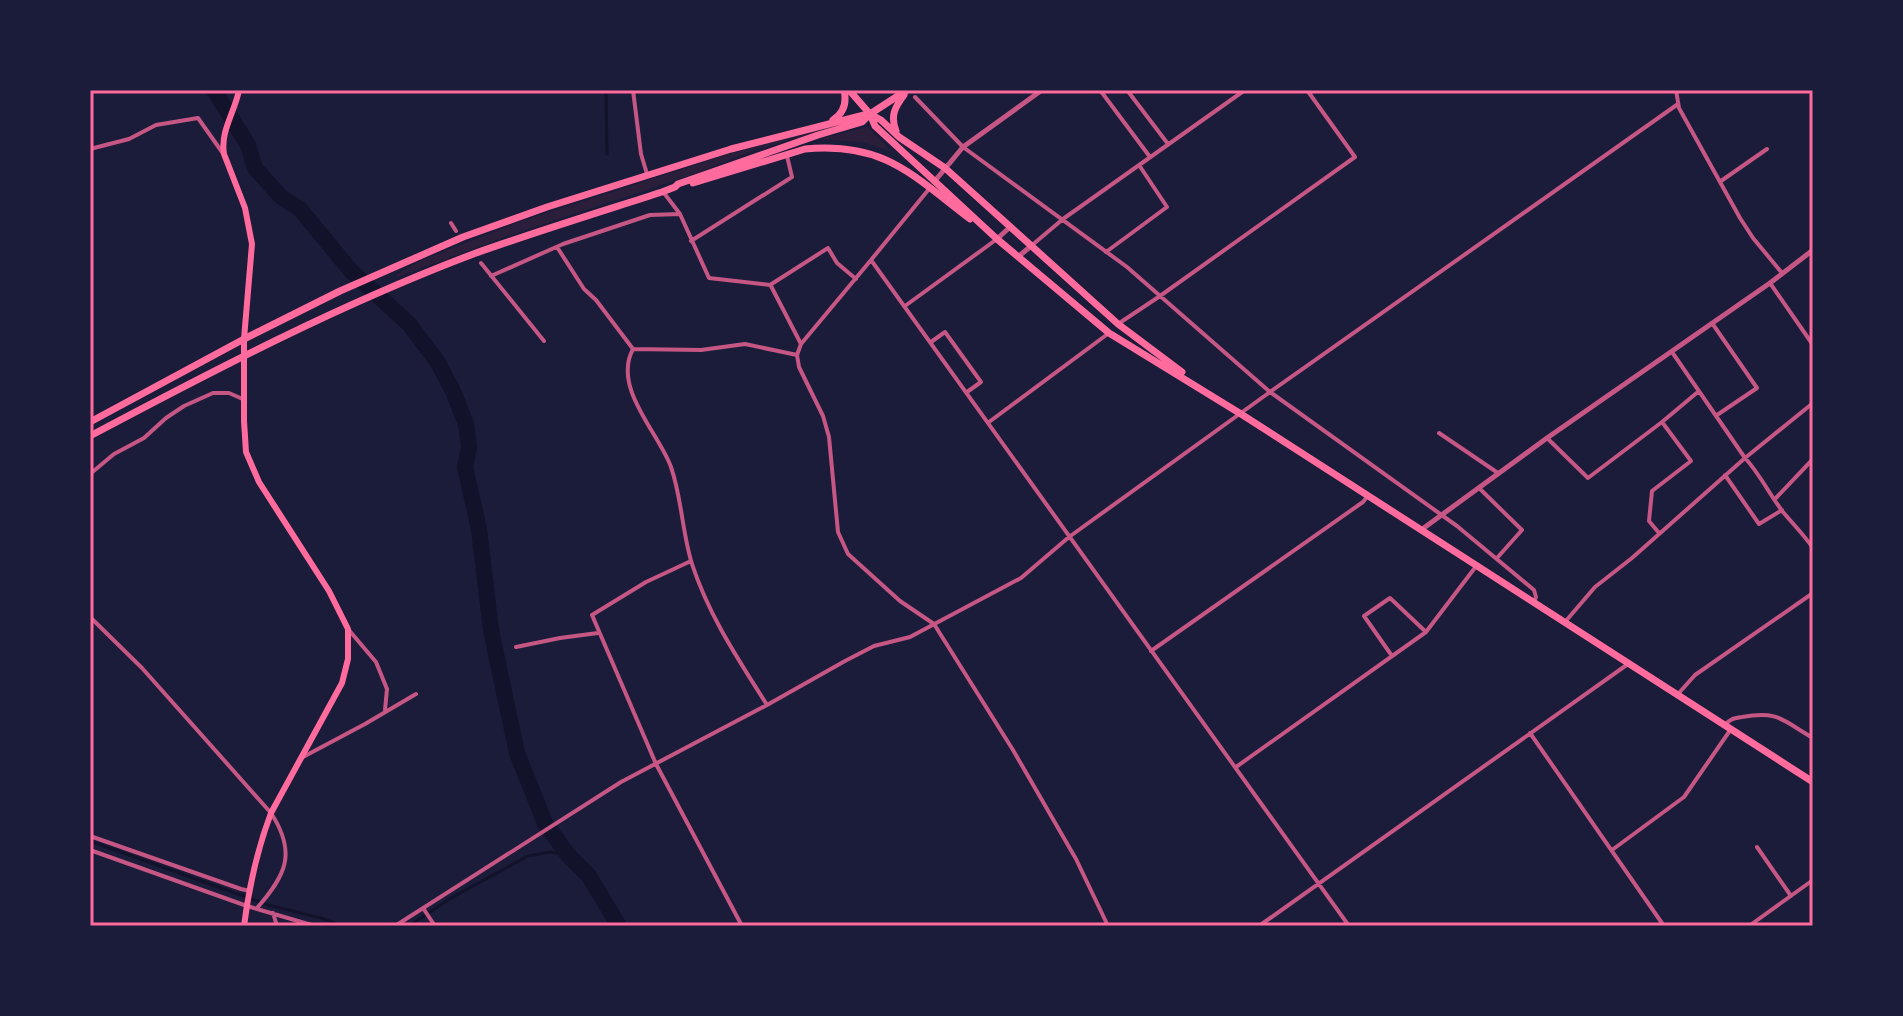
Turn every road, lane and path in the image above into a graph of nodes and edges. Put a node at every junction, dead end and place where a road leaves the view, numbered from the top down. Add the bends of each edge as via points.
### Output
1 (239, 90) edge
2 (633, 90) edge
3 (847, 90) edge
4 (905, 90) edge
5 (1042, 90) edge
6 (1100, 90) edge
7 (1127, 90) edge
8 (1245, 90) edge
9 (1307, 90) edge
10 (1676, 90) edge
11 (915, 97) dead end
12 (1678, 104) junction
13 (870, 114) junction
14 (828, 123) junction
15 (899, 137) junction
16 (1168, 144) junction
17 (963, 147) junction
18 (90, 149) edge
19 (1767, 149) dead end
20 (224, 154) junction
21 (786, 154) junction
22 (1150, 157) junction
23 (1139, 165) junction
24 (945, 168) junction
25 (648, 176) junction
26 (1721, 181) junction
27 (933, 184) junction
28 (675, 187) junction
29 (662, 192) junction
30 (680, 214) junction
31 (1063, 219) junction
32 (451, 223) dead end
33 (1010, 227) junction
34 (456, 231) dead end
35 (997, 239) junction
36 (691, 241) junction
37 (1031, 246) junction
38 (557, 247) junction
39 (1813, 250) edge
40 (1106, 252) junction
41 (1018, 257) junction
42 (871, 260) junction
43 (481, 263) dead end
44 (1783, 273) junction
45 (491, 276) junction
46 (856, 279) junction
47 (1770, 283) junction
48 (770, 285) junction
49 (1160, 296) junction
50 (905, 306) junction
51 (1712, 323) junction
52 (1118, 324) junction
53 (1109, 333) junction
54 (244, 339) junction
55 (544, 341) dead end
56 (931, 342) junction
57 (801, 344) junction
58 (1813, 345) edge
59 (633, 349) junction
60 (1671, 352) junction
61 (245, 355) junction
62 (797, 355) junction
63 (1699, 391) junction
64 (967, 392) junction
65 (1270, 392) junction
66 (245, 400) junction
67 (1813, 403) edge
68 (1241, 414) junction
69 (1717, 415) junction
70 (90, 422) edge
71 (989, 422) junction
72 (1662, 422) junction
73 (1439, 433) dead end
74 (90, 436) edge
75 (1547, 438) junction
76 (1745, 458) junction
77 (1813, 459) edge
78 (1498, 473) junction
79 (90, 474) edge
80 (1725, 475) junction
81 (1478, 487) junction
82 (1368, 496) junction
83 (1775, 499) junction
84 (1782, 510) junction
85 (1440, 514) junction
86 (1421, 530) junction
87 (1659, 533) junction
88 (1069, 537) junction
89 (1813, 548) edge
90 (1497, 558) junction
91 (691, 561) junction
92 (1477, 565) junction
93 (1813, 593) edge
94 (1534, 602) junction
95 (90, 617) edge
96 (1565, 622) junction
97 (934, 624) junction
98 (348, 629) junction
99 (1426, 632) junction
100 (598, 633) junction
101 (516, 647) dead end
102 (1151, 651) junction
103 (1392, 656) junction
104 (1629, 663) junction
105 (416, 694) dead end
106 (1678, 694) junction
107 (767, 705) junction
108 (385, 712) junction
109 (1728, 727) junction
110 (1530, 733) junction
111 (1813, 738) edge
112 (301, 758) junction
113 (656, 764) junction
114 (1236, 767) junction
115 (1813, 782) edge
116 (271, 813) junction
117 (90, 836) edge
118 (1757, 847) dead end
119 (90, 850) edge
120 (1612, 850) junction
121 (1813, 880) edge
122 (1319, 884) junction
123 (250, 891) junction
124 (1791, 896) junction
125 (247, 904) junction
126 (258, 907) junction
127 (424, 910) junction
128 (273, 913) junction
129 (244, 926) edge
130 (277, 926) edge
131 (315, 926) edge
132 (395, 926) edge
133 (435, 926) edge
134 (742, 926) edge
135 (1108, 926) edge
136 (1259, 926) edge
137 (1349, 926) edge
138 (1664, 926) edge
139 (1749, 926) edge

1 - 20 main road via 224,136
2 - 25 street
3 - 13 highway
3 - 14 highway via 844,109
4 - 13 highway
4 - 15 highway via 893,114
5 - 17 street
6 - 22 street
7 - 16 street
8 - 16 street
9 - 49 street via 1355,157
10 - 12 street
11 - 17 street
12 - 26 street
12 - 65 street
13 - 14 highway
13 - 15 highway
13 - 27 highway via 875,126
13 - 28 highway via 862,122
14 - 25 highway
15 - 24 highway
16 - 22 street
17 - 24 street
17 - 31 street
18 - 20 street via 156,125 198,118
19 - 26 street
20 - 54 main road via 250,232
21 - 27 highway via 823,147 873,154
21 - 28 highway
21 - 36 street via 792,177
22 - 23 street
23 - 31 street
23 - 40 street via 1167,207
24 - 27 street
24 - 33 highway
25 - 54 highway via 415,257
26 - 44 street via 1753,238
27 - 35 highway
27 - 42 street
28 - 29 highway
29 - 30 street
29 - 61 highway via 489,249
30 - 36 street
30 - 38 street via 650,215
31 - 37 street
31 - 40 street
32 - 34 street
33 - 35 street
33 - 37 highway
35 - 41 highway
35 - 50 street
36 - 48 street via 709,278
37 - 41 street
37 - 52 highway
38 - 45 street
38 - 59 street
39 - 44 street
40 - 49 street
41 - 53 highway
42 - 46 street
42 - 50 street
43 - 45 street
44 - 47 street
45 - 55 street
46 - 48 street via 828,248
46 - 57 street
47 - 51 street
47 - 58 street
48 - 57 street
49 - 52 street
49 - 65 street
50 - 56 street
51 - 60 street
51 - 69 street via 1757,388
52 - 53 street
52 - 68 highway
53 - 68 highway
53 - 71 street
54 - 61 main road
54 - 70 highway
56 - 64 street
56 - 64 street via 945,332 981,382
57 - 62 street
59 - 62 street via 701,350 745,344
59 - 91 street via 629,381 670,463
60 - 63 street
60 - 75 street
61 - 66 main road
61 - 74 highway
62 - 97 street via 829,437 838,532 848,554
63 - 69 street
63 - 72 street
64 - 71 street
65 - 68 street
65 - 85 street
66 - 79 street via 213,393 184,406
66 - 98 main road via 246,452 259,482
67 - 76 street
68 - 82 highway
68 - 88 street
69 - 76 street
71 - 88 street
72 - 75 street via 1588,478
72 - 87 street via 1691,461 1652,491 1649,521
73 - 78 street
75 - 78 street
76 - 80 street
76 - 83 street
77 - 83 street
78 - 81 street
80 - 84 street via 1759,524
80 - 87 street
81 - 85 street
81 - 90 street via 1522,530
82 - 86 highway
82 - 102 street
83 - 84 street
84 - 89 street
85 - 86 street
85 - 90 street
86 - 92 highway
87 - 96 street via 1595,587
88 - 97 street via 1021,578
88 - 102 street
90 - 94 street via 1534,590
91 - 100 street via 592,615
91 - 107 street via 710,611
92 - 94 highway
92 - 99 street
93 - 106 street via 1695,675
94 - 96 highway
95 - 116 street
96 - 104 highway
97 - 107 street via 874,646
97 - 135 street via 1029,777
98 - 108 street via 376,662 387,689
98 - 112 main road via 342,683
99 - 103 street
99 - 103 street via 1390,598 1364,616
100 - 101 street
100 - 113 street
102 - 114 street
103 - 114 street
104 - 106 highway
104 - 110 street
105 - 108 street
106 - 109 highway
107 - 113 street
108 - 112 street
109 - 111 street via 1731,719 1776,715
109 - 115 highway
109 - 120 street via 1684,797
110 - 120 street
110 - 122 street
112 - 116 main road
113 - 127 street via 567,815
113 - 134 street
114 - 122 street
116 - 123 main road
116 - 126 street via 287,857 279,881
117 - 123 street
118 - 124 street
119 - 125 street
120 - 138 street
121 - 124 street
122 - 136 street
122 - 137 street
123 - 125 main road
124 - 139 street
125 - 126 street
125 - 129 main road
126 - 128 street
127 - 132 street
127 - 133 street
128 - 130 street
128 - 131 street

